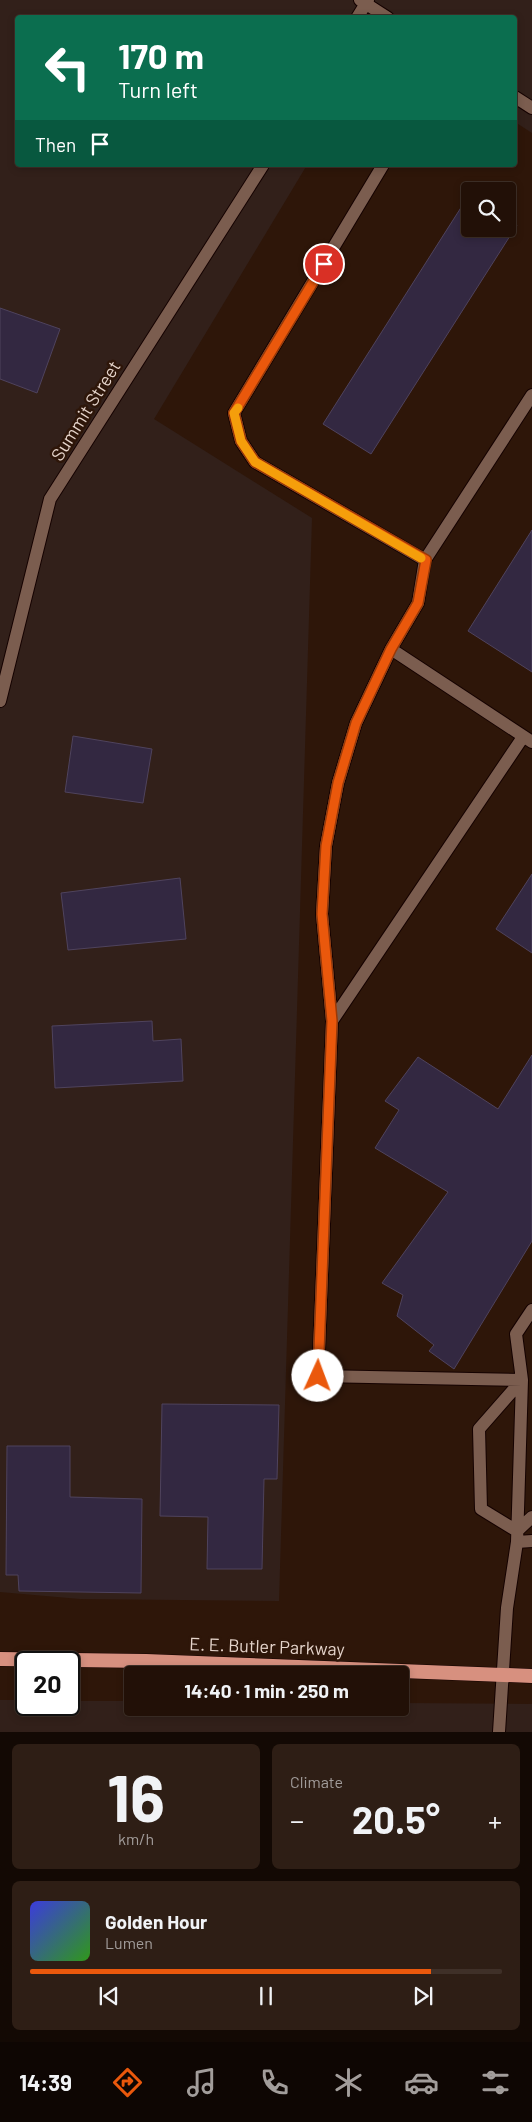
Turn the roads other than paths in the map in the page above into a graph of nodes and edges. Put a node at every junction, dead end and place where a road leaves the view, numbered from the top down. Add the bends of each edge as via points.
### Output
1 (364, 1) edge
2 (358, 15) edge
3 (384, 15) edge
4 (517, 99) edge
5 (532, 108) edge
6 (262, 167) edge
7 (382, 167) edge
8 (532, 395) edge
9 (426, 560) junction
10 (391, 649) junction
11 (0, 702) edge
12 (528, 740) edge
13 (332, 1021) junction
14 (532, 1310) edge
15 (522, 1380) junction
16 (532, 1394) edge
17 (532, 1517) edge
18 (517, 1536) junction
19 (532, 1541) edge
20 (0, 1659) edge
21 (502, 1676) junction
22 (532, 1676) edge
23 (499, 1732) edge

1 - 2 street
1 - 3 street
4 - 5 street
6 - 11 street, Summit Street via 50,499
7 - 9 street via 234,413 241,441 255,462
8 - 9 street
9 - 10 street via 418,603
10 - 12 street
10 - 13 street via 356,723 338,783 326,846 322,914
12 - 13 street
13 - 15 street via 318,1376
14 - 15 street via 516,1334
15 - 16 street
15 - 18 street
15 - 18 street via 479,1429 481,1509
17 - 18 street
18 - 19 street
18 - 21 street
20 - 21 highway, E. E. Butler Parkway via 146,1661
21 - 22 highway, E. E. Butler Parkway
21 - 23 street

